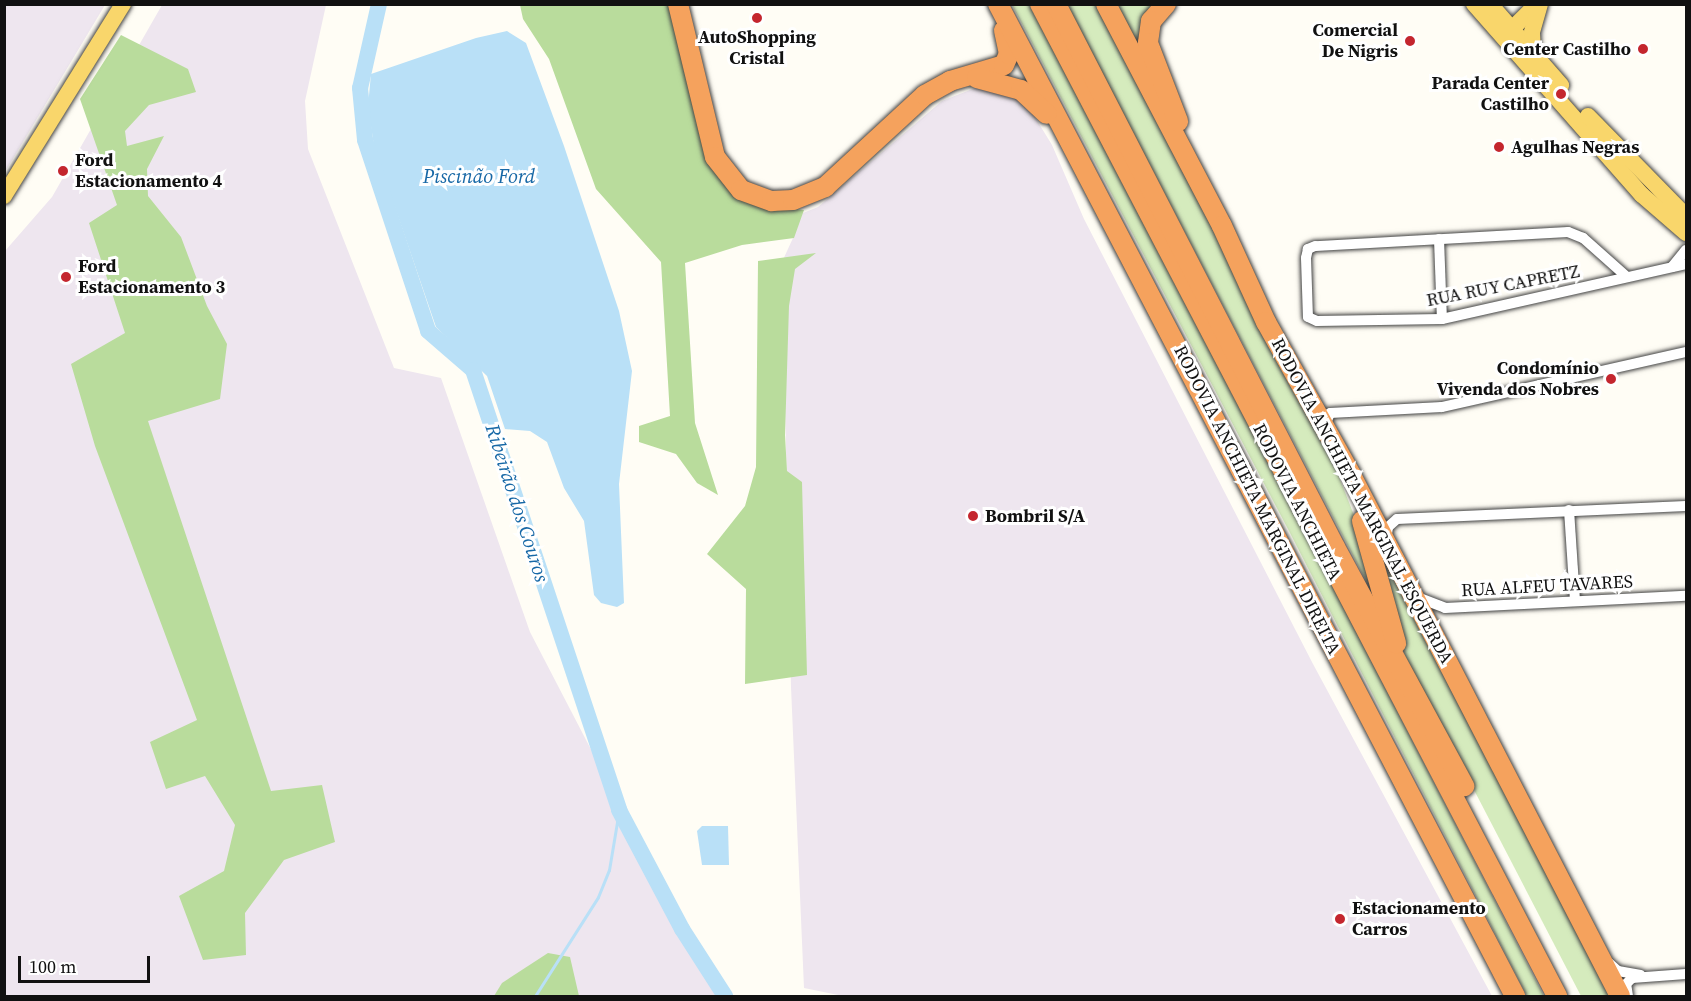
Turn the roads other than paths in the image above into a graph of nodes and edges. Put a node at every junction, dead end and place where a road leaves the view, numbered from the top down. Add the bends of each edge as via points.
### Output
1 (110, 4) edge
2 (123, 4) edge
3 (678, 4) edge
4 (996, 4) edge
5 (1040, 4) edge
6 (1056, 4) edge
7 (1106, 4) edge
8 (1166, 4) edge
9 (1474, 4) edge
10 (1491, 4) edge
11 (1522, 4) edge
12 (1538, 4) edge
13 (1502, 29) junction
14 (1533, 52) junction
15 (965, 77) junction
16 (1065, 134) junction
17 (4, 176) edge
18 (4, 196) edge
19 (1686, 216) edge
20 (1222, 226) junction
21 (1686, 233) edge
22 (1439, 239) junction
23 (1686, 250) edge
24 (1686, 264) edge
25 (1672, 267) junction
26 (1627, 277) junction
27 (1442, 319) junction
28 (1686, 352) edge
29 (1323, 428) junction
30 (1337, 453) junction
31 (1686, 506) edge
32 (1569, 510) junction
33 (1386, 544) junction
34 (1413, 594) junction
35 (1686, 596) edge
36 (1575, 602) junction
37 (1403, 669) junction
38 (1592, 942) junction
39 (1686, 974) edge
40 (1647, 975) junction
41 (1515, 996) edge
42 (1557, 996) edge
43 (1572, 996) edge
44 (1620, 996) edge
45 (1628, 996) edge

1 - 17 main road
2 - 18 main road
3 - 15 highway via 715,157 728,178 757,198 793,201 825,187 919,99 941,85
4 - 15 highway via 1009,47 1007,61 997,69
4 - 16 highway, RODOVIA ANCHIETA MARGINAL DIREITA
5 - 42 highway, RODOVIA ANCHIETA
6 - 37 highway, RODOVIA ANCHIETA via 1335,547
7 - 20 highway, RODOVIA ANCHIETA MARGINAL ESQUERDA
8 - 20 highway via 1151,21 1149,49
9 - 13 main road
10 - 13 main road
11 - 13 main road
12 - 13 main road
12 - 14 main road via 1532,32
13 - 14 main road
13 - 21 main road via 1642,195
14 - 19 main road via 1614,144
15 - 16 highway via 1022,90
16 - 41 highway, RODOVIA ANCHIETA MARGINAL DIREITA
20 - 29 highway, RODOVIA ANCHIETA MARGINAL ESQUERDA via 1266,322
22 - 26 street via 1575,234
22 - 27 street
22 - 27 street, RUA RUY CAPRETZ via 1315,246 1306,252 1308,314 1310,320 1317,321
23 - 25 street
24 - 25 street, RUA RUY CAPRETZ
25 - 26 street, RUA RUY CAPRETZ
26 - 27 street, RUA RUY CAPRETZ
28 - 29 street via 1452,406 1330,413
29 - 30 highway, RODOVIA ANCHIETA MARGINAL ESQUERDA
30 - 33 highway, RODOVIA ANCHIETA MARGINAL ESQUERDA
30 - 37 highway via 1375,555
31 - 32 street
32 - 33 street via 1398,519 1388,527
32 - 36 street
33 - 34 highway, RODOVIA ANCHIETA MARGINAL ESQUERDA
34 - 36 street, RUA ALFEU TAVARES via 1445,608
34 - 38 highway, RODOVIA ANCHIETA MARGINAL ESQUERDA
35 - 36 street, RUA ALFEU TAVARES
37 - 43 highway, RODOVIA ANCHIETA
38 - 40 street via 1615,969
38 - 44 highway, RODOVIA ANCHIETA MARGINAL ESQUERDA
39 - 40 street
40 - 45 street via 1628,981

